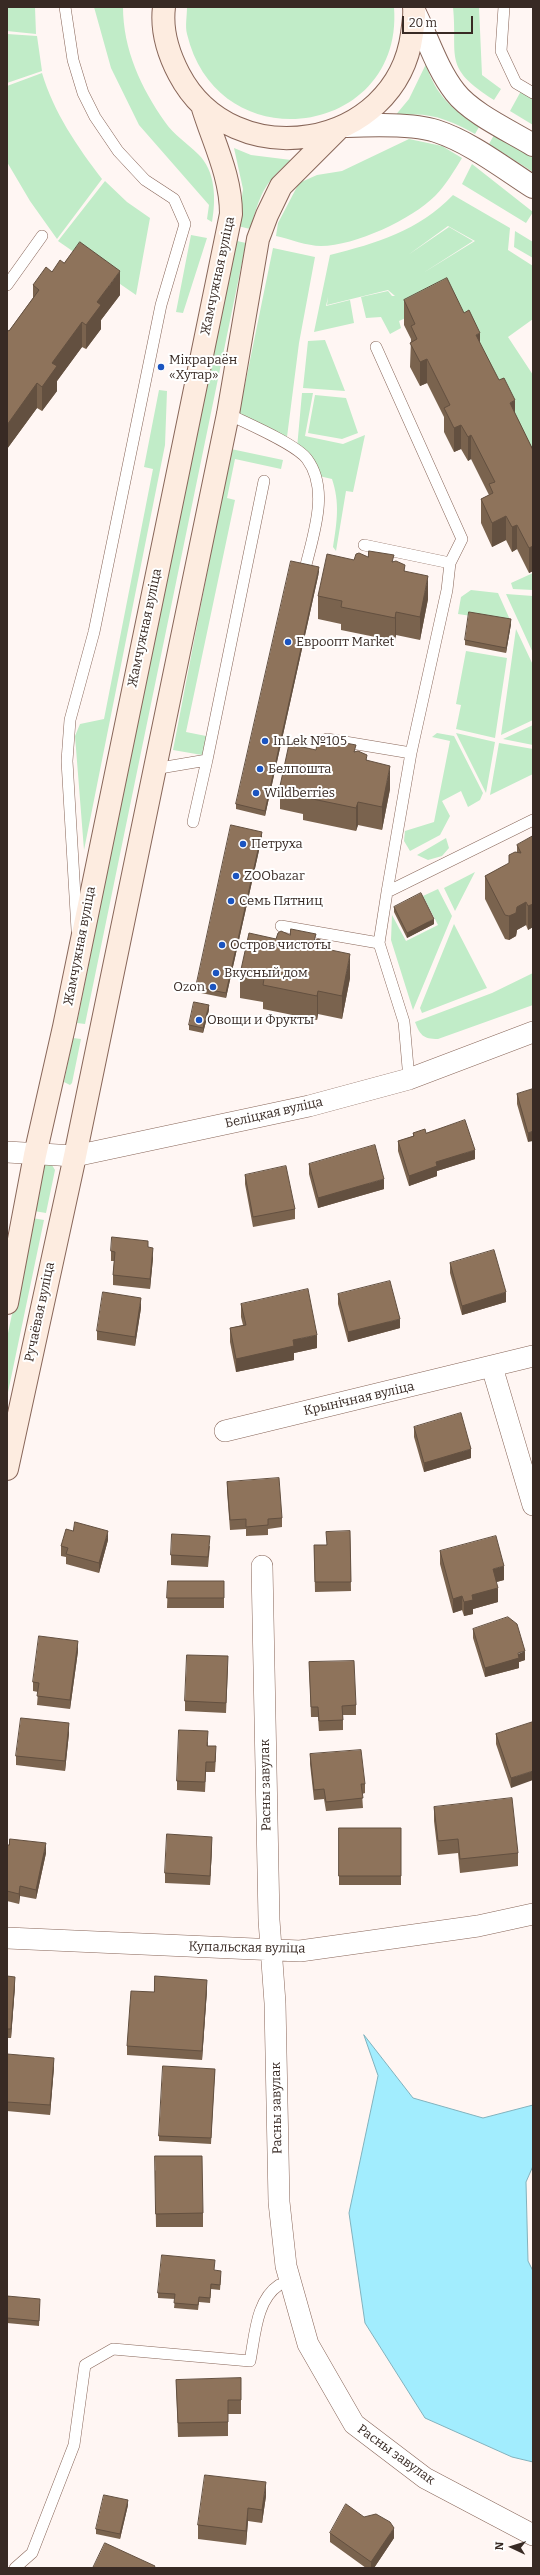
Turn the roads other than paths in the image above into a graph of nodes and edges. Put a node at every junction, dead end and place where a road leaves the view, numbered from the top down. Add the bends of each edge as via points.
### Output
1 (65, 7) edge
2 (504, 7) edge
3 (163, 9) edge
4 (415, 10) edge
5 (533, 92) edge
6 (202, 105) junction
7 (341, 128) junction
8 (533, 145) edge
9 (533, 187) edge
10 (42, 236) dead end
11 (7, 285) edge
12 (376, 347) dead end
13 (228, 414) junction
14 (264, 481) dead end
15 (364, 545) dead end
16 (450, 563) junction
17 (305, 569) edge
18 (327, 739) dead end
19 (411, 753) junction
20 (207, 760) junction
21 (154, 769) junction
22 (533, 820) edge
23 (193, 822) dead end
24 (387, 892) junction
25 (281, 926) dead end
26 (379, 943) junction
27 (78, 957) junction
28 (533, 1032) edge
29 (409, 1078) junction
30 (7, 1152) edge
31 (35, 1155) junction
32 (75, 1156) junction
33 (7, 1303) edge
34 (533, 1356) edge
35 (492, 1367) junction
36 (225, 1431) dead end
37 (7, 1469) edge
38 (533, 1505) edge
39 (262, 1566) dead end
40 (533, 1914) edge
41 (7, 1938) edge
42 (271, 1951) junction
43 (279, 2285) dead end
44 (533, 2535) edge
45 (15, 2568) edge

1 - 27 lane via 73,60 82,93 95,117 118,151 144,180 174,199 185,224 161,305 94,632 70,720 67,762
2 - 5 lane via 501,51 516,83
3 - 6 main road via 164,32 171,59 184,84
4 - 7 main road via 410,48 403,68 377,104
4 - 8 street via 438,63 455,92 467,104
6 - 7 main road via 218,119 261,136 282,139
6 - 27 main road, Жамчужная вуліца via 215,147 224,162 231,191 232,214
7 - 9 street via 383,125 434,130 457,139
7 - 13 main road via 281,186 267,215 258,239
10 - 11 lane
12 - 16 lane via 462,539
13 - 17 lane via 295,449 307,458 319,494
13 - 21 main road
14 - 20 lane
15 - 16 lane
16 - 19 lane via 447,590
18 - 19 lane
19 - 24 lane
20 - 21 lane
20 - 23 lane
21 - 32 main road
22 - 24 lane
24 - 26 lane
25 - 26 lane
26 - 29 lane via 404,1022
27 - 31 main road, Жамчужная вуліца
28 - 29 street, Беліцкая вуліца
29 - 32 street, Беліцкая вуліца via 309,1106
30 - 31 street, Беліцкая вуліца
31 - 32 street, Беліцкая вуліца
31 - 33 main road
32 - 37 main road, Ручаёвая вуліца
34 - 35 street, Крынічная вуліца
35 - 36 street, Крынічная вуліца
35 - 38 street
39 - 42 street, Расны завулак
40 - 42 street, Купальская вуліца via 447,1930 300,1951
41 - 42 street, Купальская вуліца
42 - 44 street, Расны завулак via 275,2003 279,2202 286,2266 308,2344 354,2424 425,2478
43 - 45 lane via 272,2290 261,2308 250,2361 113,2349 84,2366 74,2445 32,2553

